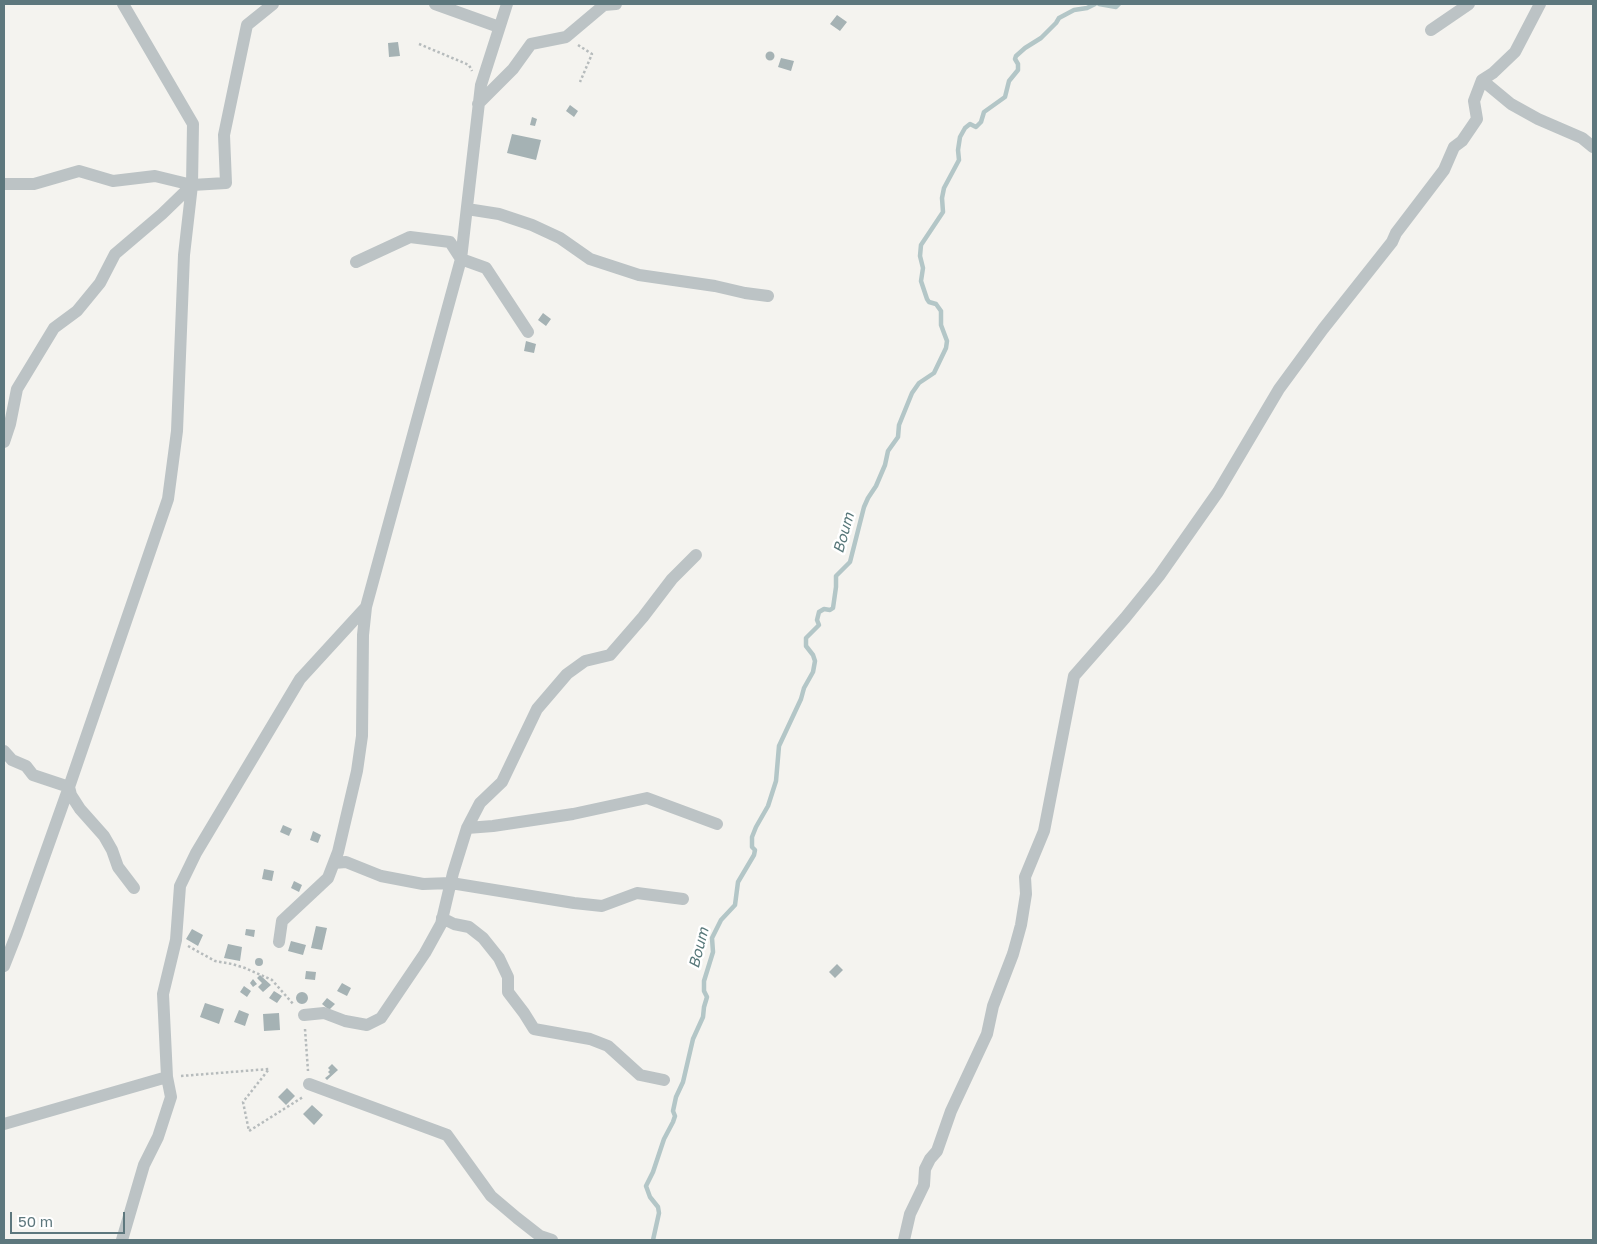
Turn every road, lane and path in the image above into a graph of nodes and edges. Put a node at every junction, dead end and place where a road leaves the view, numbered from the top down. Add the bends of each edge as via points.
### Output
1 (123, 4) edge
2 (273, 4) edge
3 (435, 4) edge
4 (507, 4) edge
5 (616, 4) edge
6 (1470, 4) edge
7 (1540, 4) edge
8 (499, 27) junction
9 (1431, 30) dead end
10 (566, 38) junction
11 (418, 44) dead end
12 (1482, 80) junction
13 (580, 82) dead end
14 (481, 85) junction
15 (478, 104) junction
16 (1593, 147) edge
17 (4, 184) edge
18 (192, 185) junction
19 (467, 209) junction
20 (461, 259) junction
21 (356, 262) dead end
22 (768, 296) dead end
23 (528, 332) dead end
24 (4, 442) edge
25 (696, 556) dead end
26 (366, 607) junction
27 (4, 751) edge
28 (69, 786) junction
29 (717, 824) dead end
30 (467, 828) junction
31 (334, 863) junction
32 (451, 883) junction
33 (134, 888) dead end
34 (683, 899) dead end
35 (442, 918) junction
36 (176, 940) junction
37 (280, 942) dead end
38 (4, 966) edge
39 (304, 1016) junction
40 (167, 1077) junction
41 (664, 1080) dead end
42 (308, 1084) junction
43 (4, 1124) edge
44 (122, 1240) edge
45 (552, 1240) edge
46 (904, 1240) edge

1 - 18 street via 194,124
2 - 18 street via 247,25 224,135 226,183
3 - 8 street
4 - 8 street
5 - 10 street via 604,5
6 - 9 street
7 - 12 street via 1515,52
8 - 14 street
10 - 13 path via 592,54
10 - 15 street via 531,44 513,69
11 - 14 path via 469,65
12 - 16 street via 1511,104 1582,138
12 - 46 street via 1474,101 1477,119 1454,147 1444,170 1279,389 1218,492 1159,576 1074,676 1044,831 1026,877 1026,894 1015,947 993,1006 987,1034 951,1111 938,1151 925,1169 924,1185 910,1214
14 - 15 street
15 - 19 street
17 - 18 street via 34,184 79,171 113,181 155,176
18 - 24 street via 114,254 100,283 77,310 54,328 17,389
18 - 28 street via 184,264 177,431 168,499
19 - 20 street
19 - 22 street via 499,214 532,225 560,238 590,259 639,275
20 - 21 street via 450,242 410,237
20 - 23 street via 486,268
20 - 26 street
25 - 30 street via 672,579 610,654 585,661 567,674 537,709 502,782 480,803
26 - 31 street via 362,736 357,771
26 - 36 street via 300,679 196,853 180,886
27 - 28 street via 33,775
28 - 33 street via 80,809 104,836 118,867
28 - 38 street
29 - 30 street via 647,798 573,814
30 - 32 street
31 - 32 street via 346,862 381,876 423,884
31 - 37 street via 328,878 282,921
32 - 34 street via 602,906 637,893
32 - 35 street
35 - 39 street via 425,953 381,1018 366,1025 324,1013
35 - 41 street via 469,927 483,938 499,958 508,977 508,992 534,1029 590,1039 608,1046 640,1075
36 - 39 path via 216,961 239,966 272,980
36 - 40 street via 163,994
39 - 42 path
40 - 42 path via 269,1069 243,1102 249,1131 307,1095
40 - 43 street
40 - 44 street via 171,1097 158,1137 144,1165
42 - 45 street via 447,1135 492,1196 540,1236

